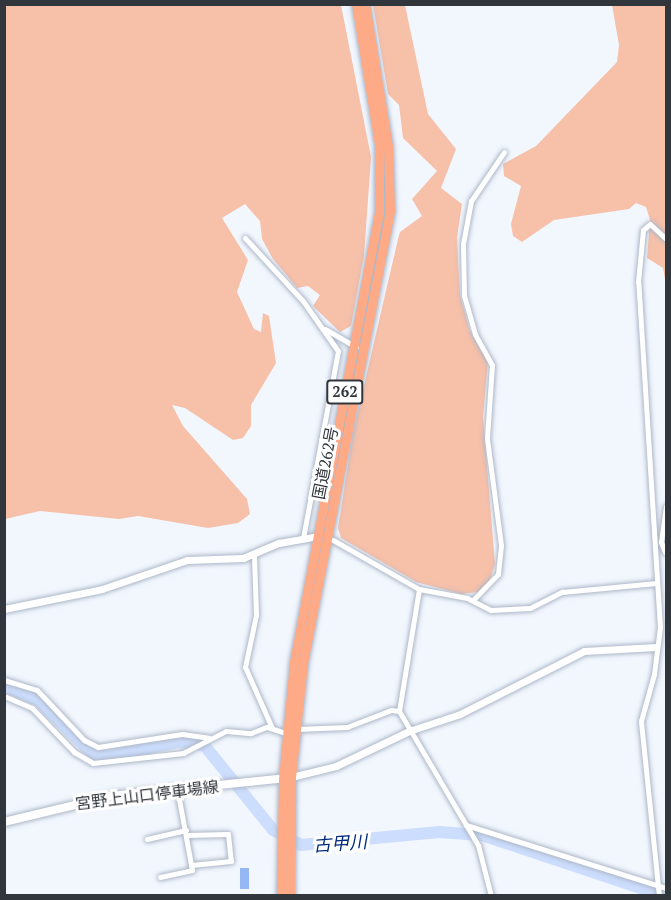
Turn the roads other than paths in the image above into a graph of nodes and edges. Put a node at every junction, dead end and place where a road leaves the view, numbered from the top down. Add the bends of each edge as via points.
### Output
1 (356, 4) edge
2 (364, 4) edge
3 (504, 152) dead end
4 (245, 238) dead end
5 (666, 239) edge
6 (325, 329) junction
7 (359, 348) junction
8 (666, 506) edge
9 (313, 537) dead end
10 (303, 538) junction
11 (333, 540) dead end
12 (666, 552) edge
13 (254, 555) junction
14 (657, 561) junction
15 (657, 583) junction
16 (419, 590) junction
17 (473, 600) junction
18 (4, 609) edge
19 (656, 648) junction
20 (4, 680) edge
21 (4, 696) edge
22 (399, 711) junction
23 (272, 728) junction
24 (296, 729) junction
25 (409, 731) junction
26 (286, 733) junction
27 (207, 739) junction
28 (287, 778) junction
29 (177, 788) junction
30 (4, 822) edge
31 (467, 826) junction
32 (187, 833) junction
33 (147, 839) dead end
34 (287, 845) junction
35 (192, 865) junction
36 (160, 877) dead end
37 (658, 884) junction
38 (666, 888) edge
39 (281, 896) edge
40 (290, 896) edge
41 (491, 896) edge
42 (659, 896) edge

1 - 7 highway, 国道262号 / 262 via 376,120 381,184
2 - 7 highway, 国道262号 / 262 via 385,121 392,197
3 - 17 street via 471,201 463,244 464,296 475,334 492,365 487,438 501,545 498,574
4 - 6 street via 261,250
5 - 14 street via 650,224 643,230 638,282
6 - 7 street
6 - 10 street via 339,358
7 - 24 highway, 国道262号 / 262 via 312,607
7 - 26 highway, 国道262号 / 262 via 303,604
8 - 12 street via 661,542
9 - 10 street
10 - 13 street
11 - 16 street
12 - 14 street
13 - 18 street via 187,560 102,589
13 - 23 street via 256,615 245,667
14 - 15 street
15 - 17 street via 562,592 530,608 502,610
15 - 19 street
16 - 17 street
16 - 22 street
19 - 25 street via 584,651 459,714
19 - 37 street via 654,674 641,721
20 - 27 street via 37,690 84,740 98,747 182,734
21 - 27 street via 32,708 74,752 93,763 190,749
22 - 24 street via 391,710 347,727
22 - 25 street
23 - 26 street
23 - 27 street via 251,733 226,731
24 - 28 highway, 国道262号 / 262
25 - 28 street via 336,766
25 - 31 street
26 - 28 highway, 国道262号 / 262
28 - 29 main road, 宮野上山口停車場線
28 - 34 highway, 国道262号 / 262 via 282,824
28 - 34 highway, 国道262号 / 262 via 292,829
29 - 30 main road, 宮野上山口停車場線 via 80,802
29 - 32 street
31 - 37 street
31 - 41 street via 478,845
32 - 33 street
32 - 35 street
32 - 35 street via 228,834 231,861
34 - 39 highway, 国道262号 / 262
34 - 40 highway, 国道262号 / 262
35 - 36 street via 192,870
37 - 38 street
37 - 42 street

